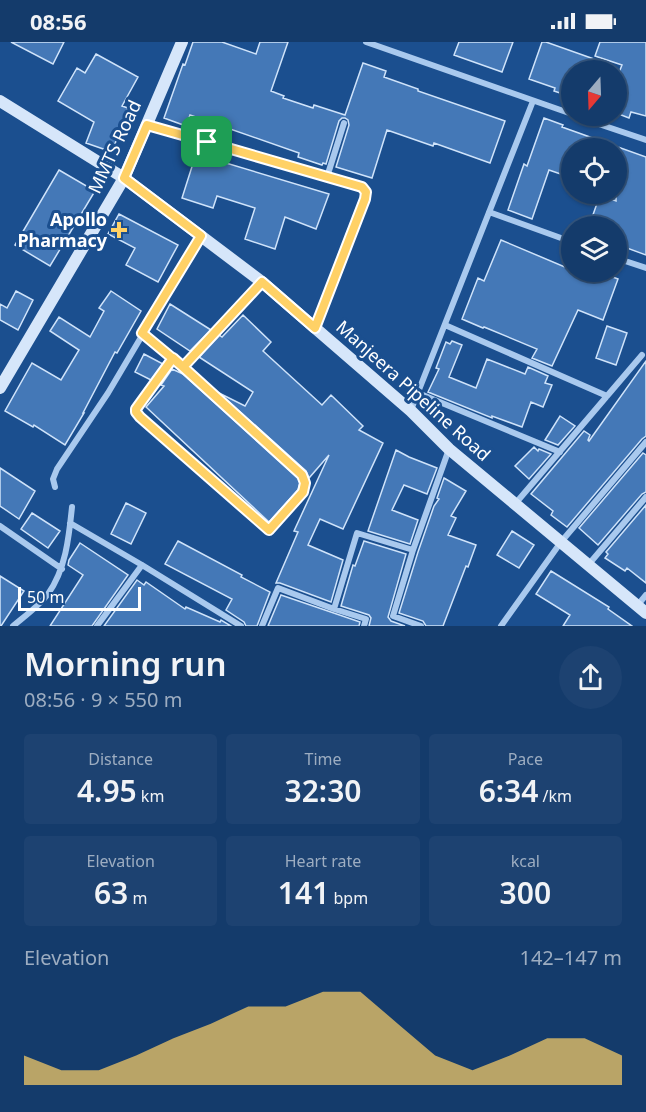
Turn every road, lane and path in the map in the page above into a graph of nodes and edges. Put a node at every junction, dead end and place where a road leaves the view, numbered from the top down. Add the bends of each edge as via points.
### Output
1 (182, 42) edge
2 (366, 42) edge
3 (0, 101) edge
4 (533, 101) junction
5 (561, 111) edge
6 (344, 123) dead end
7 (147, 125) junction
8 (605, 126) edge
9 (646, 140) edge
10 (327, 177) junction
11 (124, 178) junction
12 (489, 212) junction
13 (201, 236) junction
14 (561, 238) edge
15 (627, 262) edge
16 (646, 268) edge
17 (262, 282) junction
18 (445, 325) junction
19 (315, 328) junction
20 (142, 333) junction
21 (642, 355) dead end
22 (173, 358) junction
23 (183, 367) junction
24 (0, 388) edge
25 (418, 393) junction
26 (607, 396) junction
27 (411, 411) junction
28 (646, 442) edge
29 (449, 449) junction
30 (560, 452) junction
31 (54, 487) dead end
32 (646, 497) edge
33 (515, 505) junction
34 (72, 507) dead end
35 (70, 523) junction
36 (0, 526) edge
37 (561, 542) junction
38 (413, 550) junction
39 (590, 564) junction
40 (142, 565) junction
41 (62, 569) junction
42 (646, 595) edge
43 (334, 609) junction
44 (641, 609) edge
45 (13, 626) edge
46 (97, 626) edge
47 (241, 626) edge
48 (262, 626) edge
49 (364, 626) edge
50 (421, 626) edge
51 (501, 626) edge

1 - 7 street, MMTS Road
2 - 4 street
3 - 11 street, Manjeera Pipeline Road
4 - 5 street
4 - 12 street
6 - 10 street
7 - 10 street
7 - 11 street, MMTS Road
8 - 9 street
10 - 19 street via 362,187 366,192
11 - 13 street, Manjeera Pipeline Road
11 - 24 street, MMTS Road
12 - 14 street
12 - 18 street
13 - 17 street, Manjeera Pipeline Road
13 - 20 street
15 - 16 street
17 - 19 street, Manjeera Pipeline Road
17 - 23 street
18 - 25 street
18 - 26 street
19 - 27 street, Manjeera Pipeline Road
20 - 22 street
20 - 31 street via 57,469
21 - 26 street
22 - 23 street
22 - 23 street via 136,412 269,530 303,492 302,475
25 - 27 street
25 - 30 street
26 - 30 street
27 - 29 street, Manjeera Pipeline Road
28 - 37 street
29 - 33 street, Manjeera Pipeline Road
29 - 38 street
30 - 33 street
32 - 39 street
33 - 37 street, Manjeera Pipeline Road
34 - 35 street
35 - 40 street
35 - 41 street
36 - 41 street
37 - 39 street, Manjeera Pipeline Road
37 - 51 street
38 - 43 street via 357,533
38 - 50 street via 393,616
39 - 44 street, Manjeera Pipeline Road
40 - 46 street
40 - 47 street
41 - 45 street via 48,594
42 - 44 street
43 - 48 street via 278,588
43 - 49 street via 366,619

